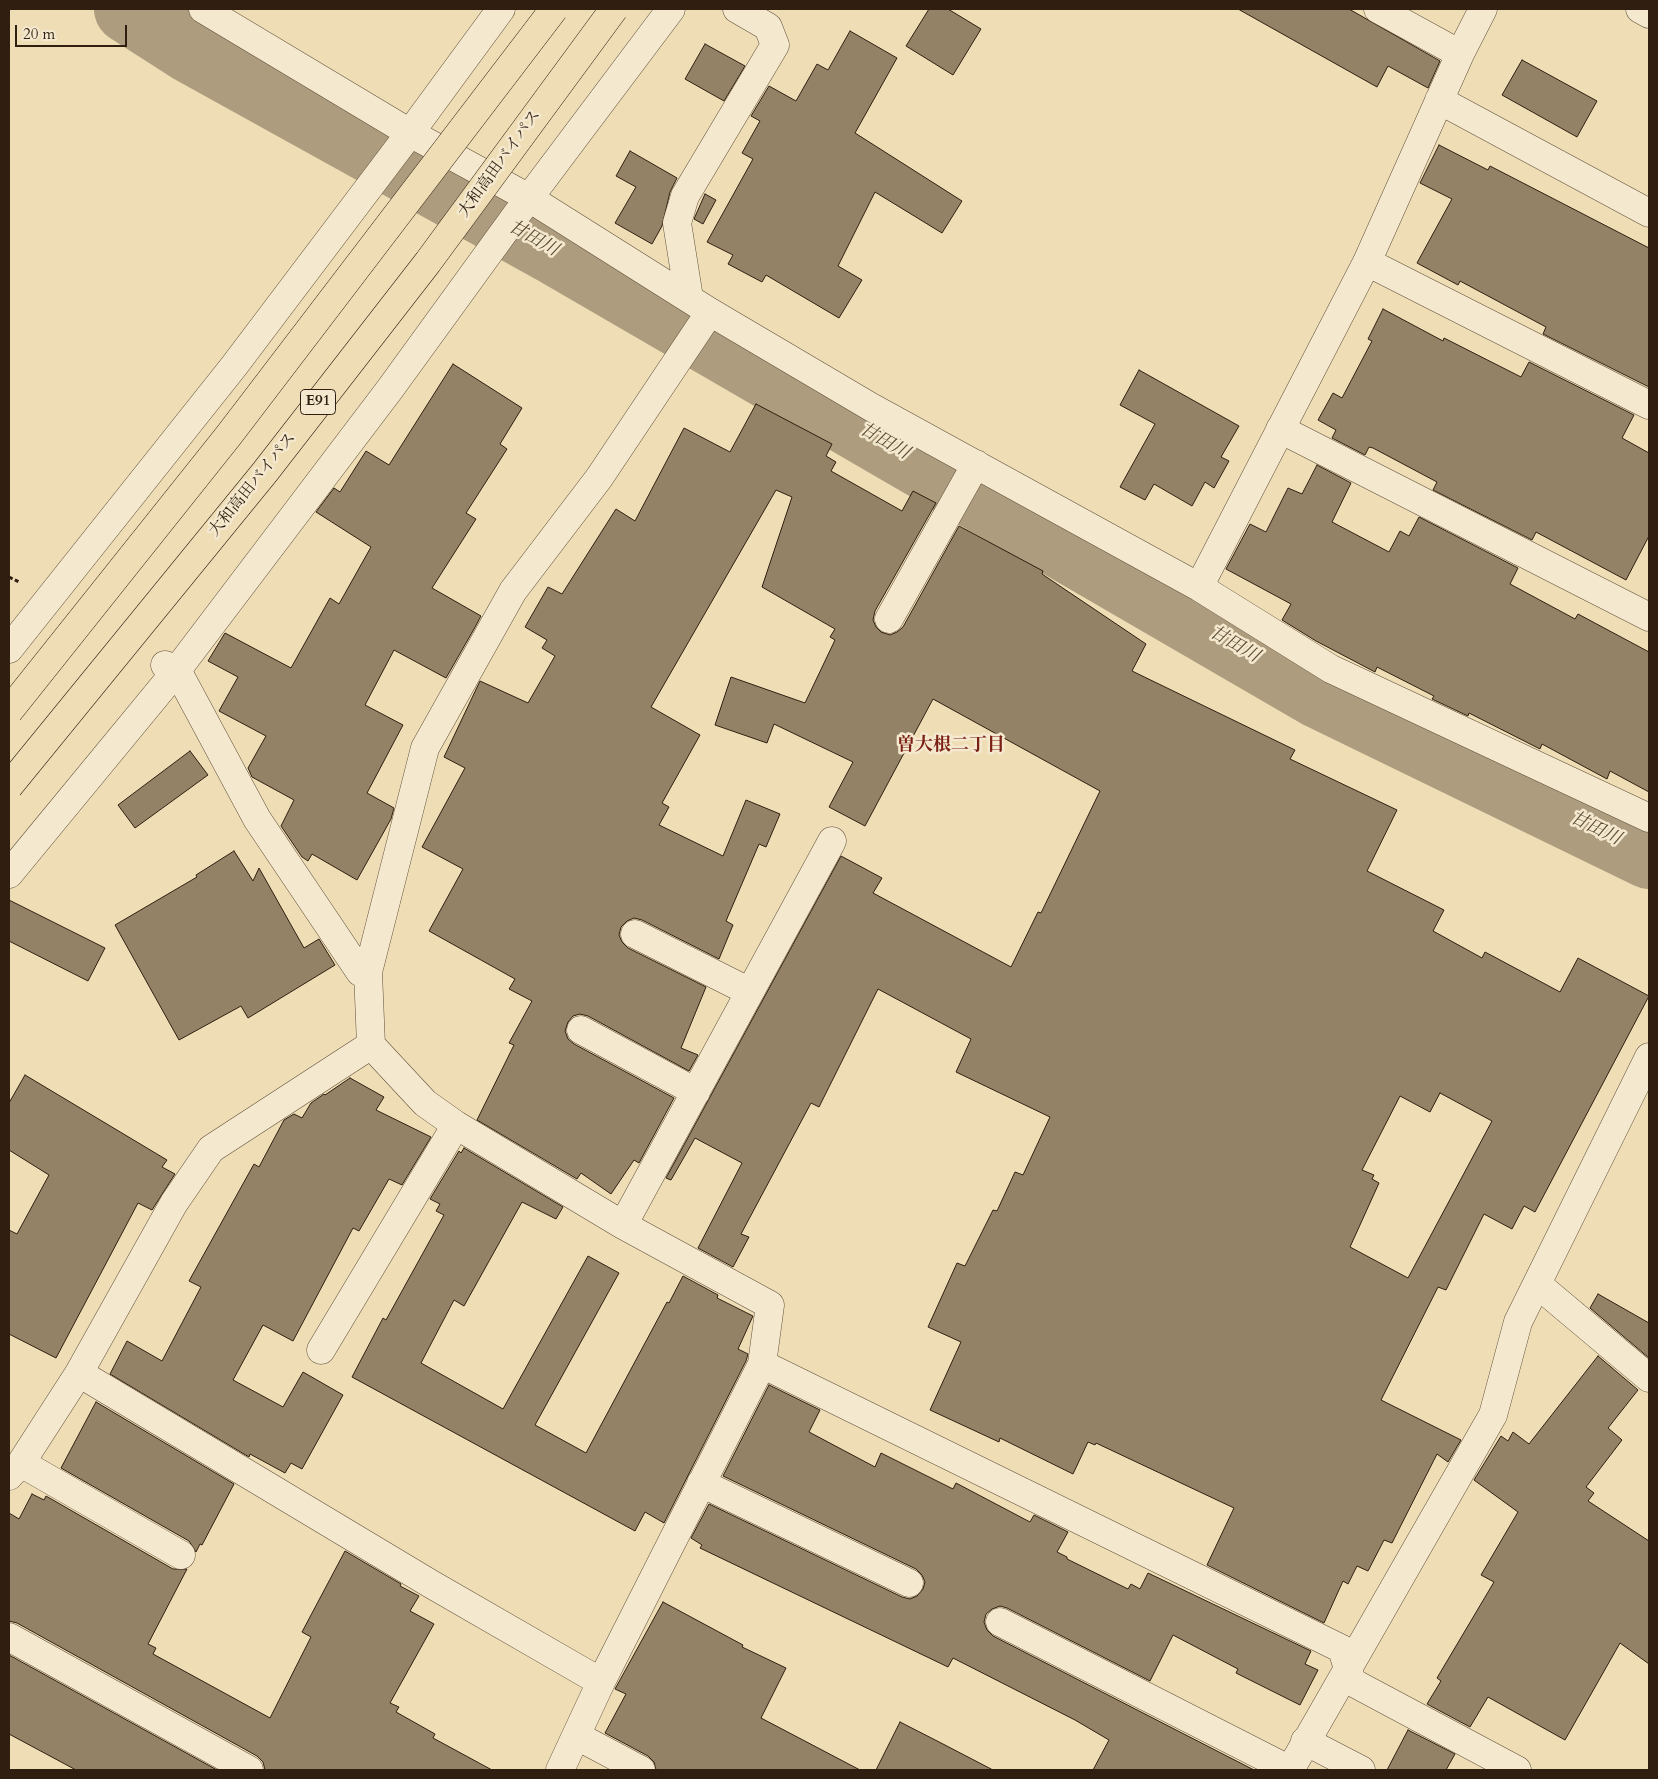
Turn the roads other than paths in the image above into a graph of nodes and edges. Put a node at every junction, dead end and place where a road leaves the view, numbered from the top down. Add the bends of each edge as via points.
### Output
1 (203, 9) edge
2 (501, 9) edge
3 (554, 9) edge
4 (614, 9) edge
5 (670, 9) edge
6 (737, 9) edge
7 (1378, 9) edge
8 (1483, 9) edge
9 (1640, 9) edge
10 (1649, 14) edge
11 (1460, 54) junction
12 (1439, 100) junction
13 (396, 152) junction
14 (1649, 212) edge
15 (516, 215) junction
16 (1367, 262) junction
17 (700, 305) junction
18 (1649, 405) edge
19 (1280, 430) junction
20 (976, 464) junction
21 (1199, 586) junction
22 (1649, 617) edge
23 (889, 618) dead end
24 (9, 650) edge
25 (171, 667) junction
26 (9, 711) edge
27 (9, 786) edge
28 (1649, 818) edge
29 (832, 841) dead end
30 (9, 874) edge
31 (635, 934) dead end
32 (368, 972) junction
33 (750, 992) junction
34 (581, 1030) dead end
35 (371, 1045) junction
36 (1649, 1057) edge
37 (696, 1092) junction
38 (456, 1125) junction
39 (623, 1224) junction
40 (1537, 1284) junction
41 (321, 1350) dead end
42 (762, 1364) junction
43 (79, 1373) junction
44 (1649, 1378) edge
45 (15, 1469) edge
46 (701, 1483) junction
47 (181, 1555) dead end
48 (909, 1583) dead end
49 (1000, 1622) dead end
50 (9, 1637) edge
51 (1346, 1669) junction
52 (601, 1682) junction
53 (577, 1736) junction
54 (1305, 1740) junction
55 (249, 1770) edge
56 (560, 1770) edge
57 (641, 1770) edge
58 (1290, 1770) edge
59 (1361, 1770) edge
60 (1517, 1770) edge

1 - 13 street
2 - 13 street
3 - 26 highway, bridge via 229,435
4 - 27 highway, 大和高田バイパス / E91, bridge via 428,262 277,456
5 - 15 street
6 - 17 street via 768,27 775,44 685,196 678,223
7 - 11 street
8 - 11 street
9 - 10 street
11 - 12 street
12 - 14 street
12 - 16 street
13 - 15 street
13 - 24 street via 234,366
15 - 17 street
15 - 25 street via 390,389
16 - 18 street
16 - 19 street
17 - 20 street
17 - 32 street via 599,478 513,591 425,748
19 - 21 street
19 - 22 street
20 - 21 street
20 - 23 street
21 - 28 street via 1331,669
25 - 30 street
25 - 32 street via 257,819 360,972
29 - 33 street
31 - 33 street
32 - 35 street
33 - 37 street
34 - 37 street
35 - 38 street via 426,1103
35 - 43 street via 211,1150 174,1203
36 - 40 street
37 - 39 street
38 - 39 street
38 - 41 street
39 - 42 street via 770,1305
40 - 44 street
40 - 51 street via 1518,1322 1493,1415
42 - 46 street
42 - 51 street via 1342,1649
43 - 45 street
43 - 52 street
45 - 47 street
46 - 48 street
46 - 52 street
49 - 58 street
50 - 55 street
51 - 54 street
51 - 60 street via 1352,1682
52 - 53 street
53 - 56 street
53 - 57 street
54 - 58 street
54 - 59 street

